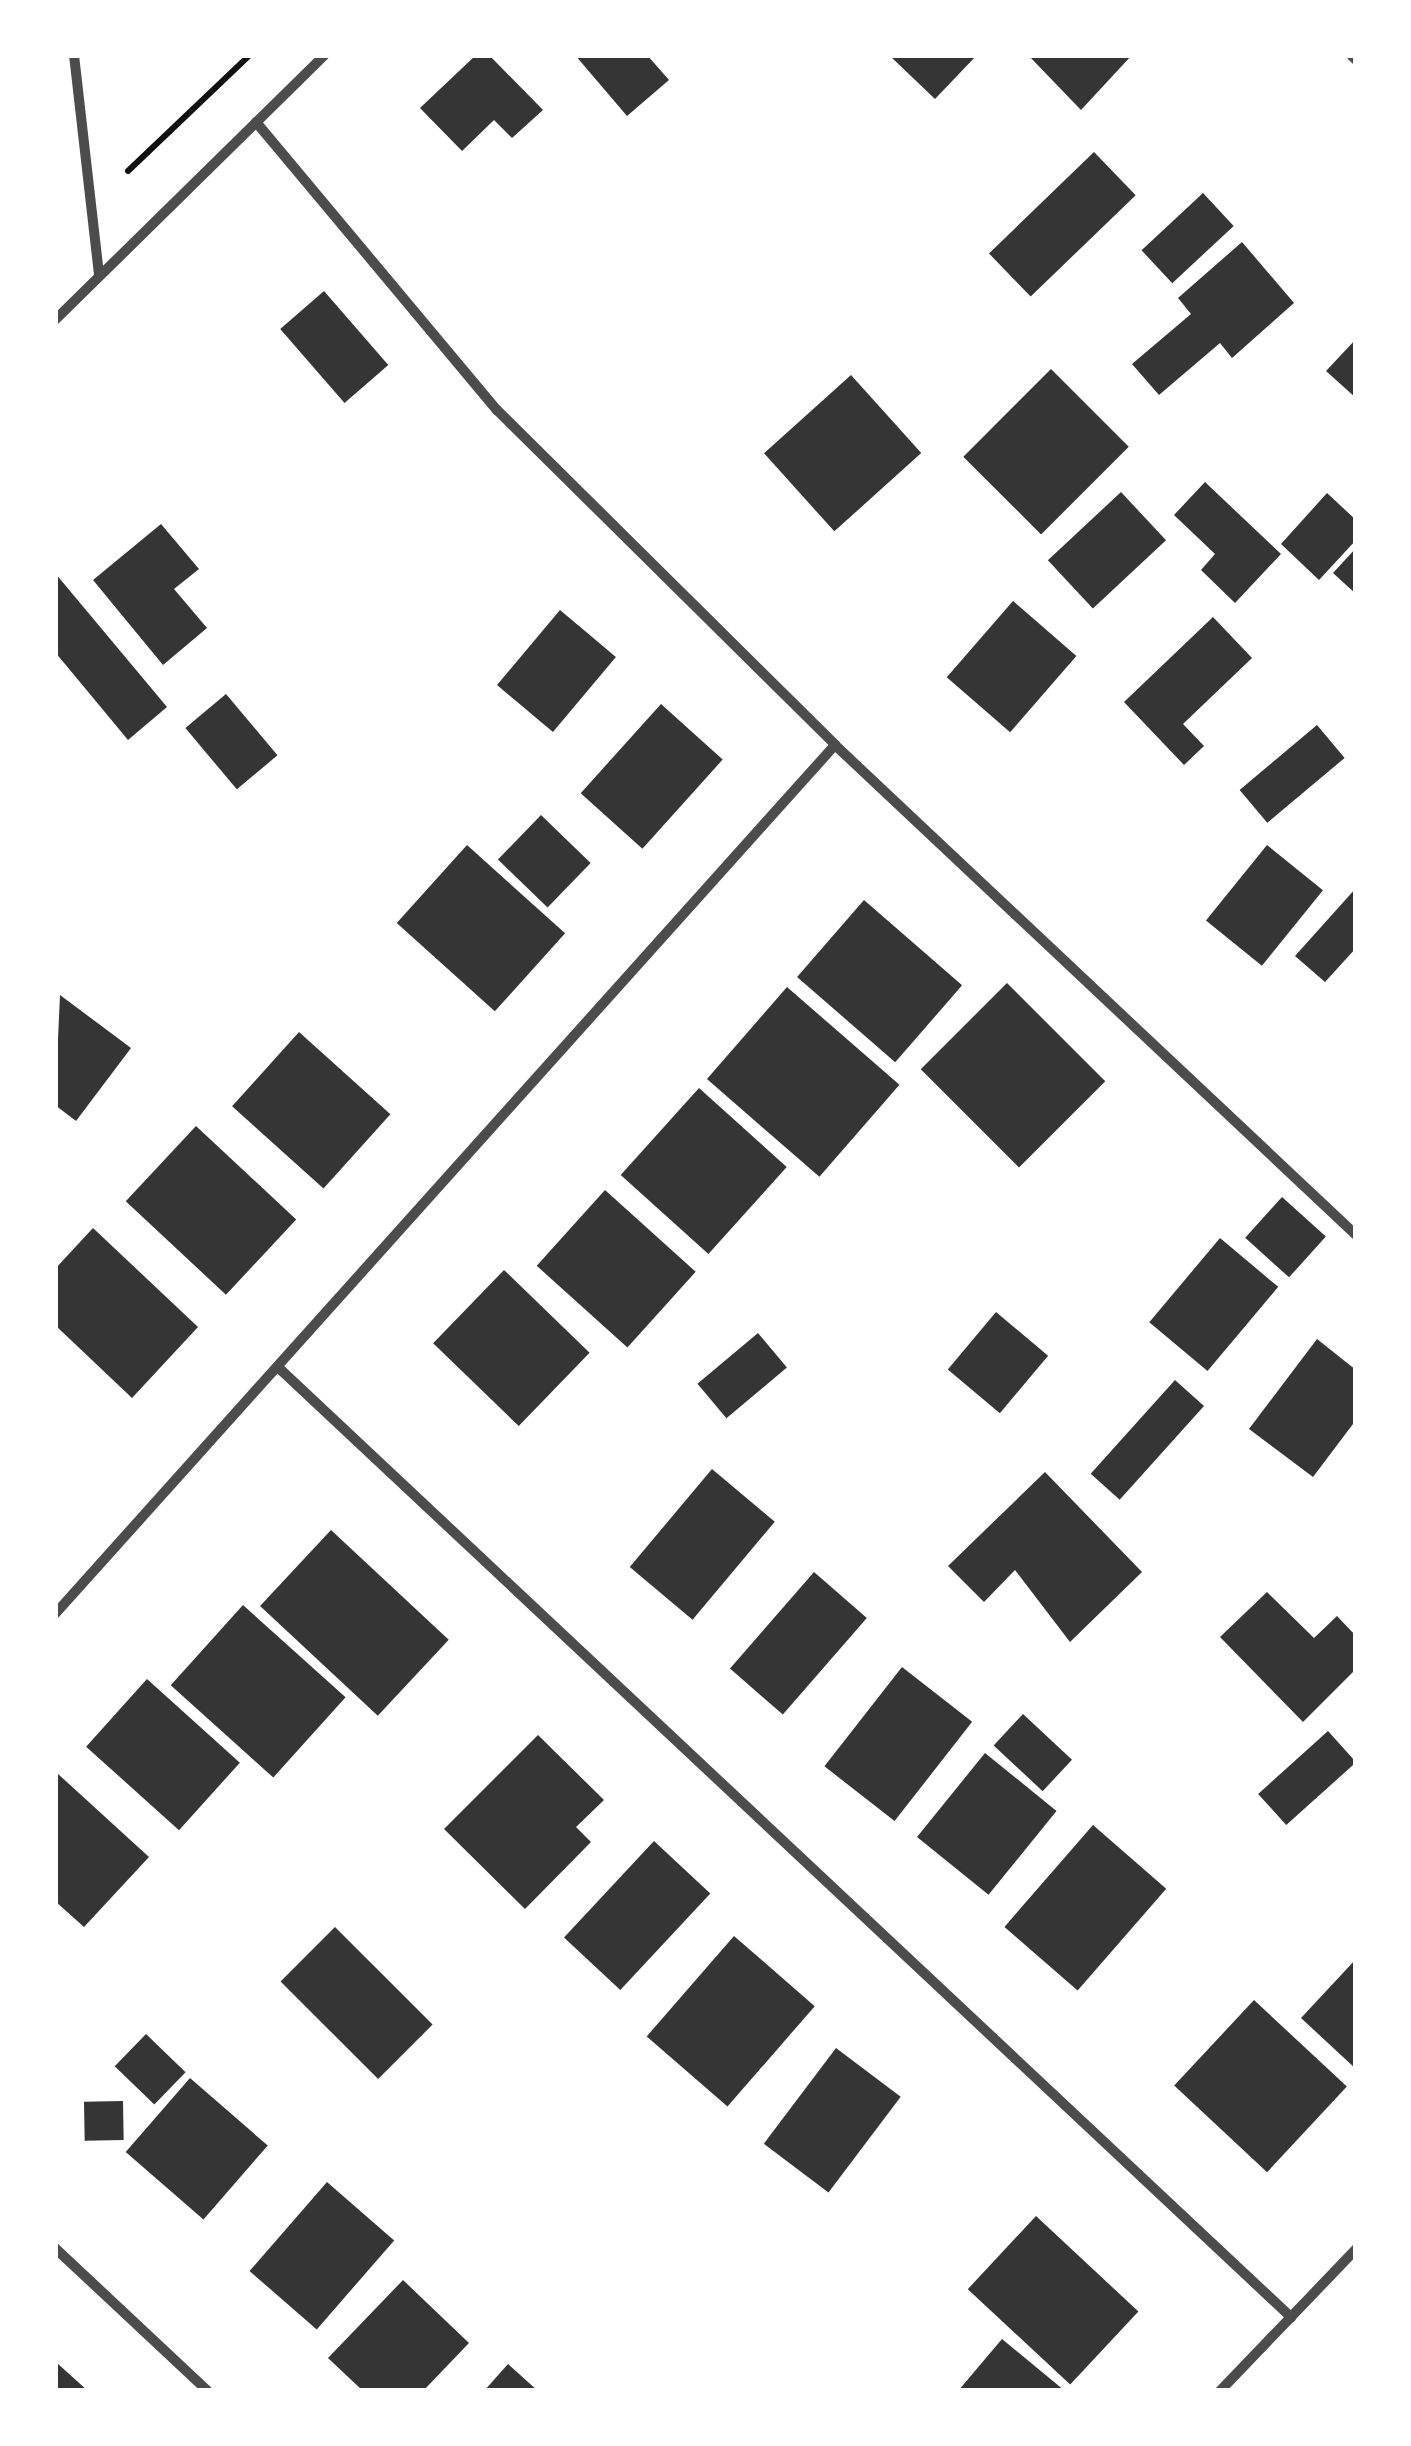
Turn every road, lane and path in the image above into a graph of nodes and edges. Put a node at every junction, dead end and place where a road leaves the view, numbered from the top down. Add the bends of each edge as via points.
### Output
1 (74, 55) edge
2 (250, 55) edge
3 (325, 55) edge
4 (256, 122) junction
5 (95, 205) junction
6 (99, 274) junction
7 (55, 320) edge
8 (835, 745) junction
9 (1356, 1235) edge
10 (281, 1370) junction
11 (55, 1614) edge
12 (55, 2248) edge
13 (1356, 2249) edge
14 (1291, 2317) junction
15 (208, 2391) edge
16 (1220, 2391) edge

1 - 5 street
2 - 5 path
3 - 4 street
4 - 6 street
4 - 8 street via 497,410
5 - 6 street
6 - 7 street
8 - 9 street
8 - 10 street
10 - 11 street
10 - 14 street
12 - 15 street
13 - 14 street
14 - 16 street

